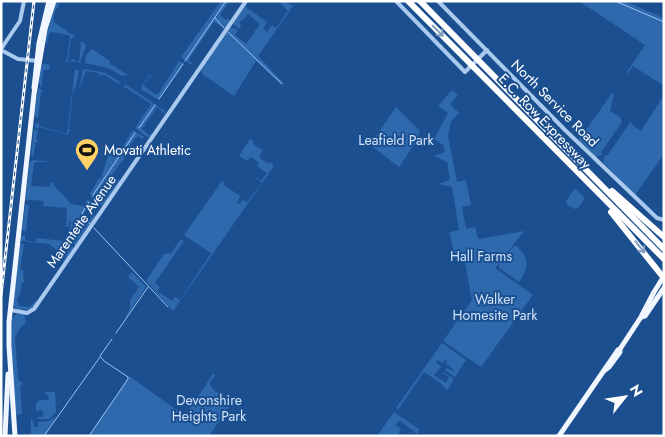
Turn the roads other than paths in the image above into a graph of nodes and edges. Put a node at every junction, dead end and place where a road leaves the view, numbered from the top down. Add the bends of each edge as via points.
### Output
1 (24, 1) edge
2 (49, 1) edge
3 (54, 1) edge
4 (246, 1) edge
5 (396, 1) edge
6 (408, 1) edge
7 (420, 1) edge
8 (438, 1) edge
9 (1, 49) edge
10 (487, 50) junction
11 (38, 61) junction
12 (580, 162) junction
13 (581, 176) junction
14 (664, 220) edge
15 (663, 236) edge
16 (664, 249) edge
17 (664, 259) edge
18 (664, 277) edge
19 (664, 288) edge
20 (11, 310) junction
21 (642, 317) junction
22 (9, 346) junction
23 (5, 436) edge
24 (15, 436) edge
25 (559, 436) edge

1 - 9 street via 22,18
2 - 11 main road via 42,23
3 - 11 main road
4 - 20 street, Marentette Avenue via 34,309 27,312
5 - 10 street via 465,72
6 -> 13 highway, E.C. Row Expressway
7 - 12 highway, E.C. Row Expressway
8 - 10 street, North Service Road
9 - 11 street via 16,58
10 - 14 street, North Service Road via 657,218
11 - 20 main road
12 - 15 highway
12 - 16 highway, E.C. Row Expressway
13 - 17 highway, E.C. Row Expressway
13 -> 18 highway
18 - 21 main road
19 - 21 main road
20 - 22 main road
21 - 25 main road
22 - 23 main road
22 - 24 main road

